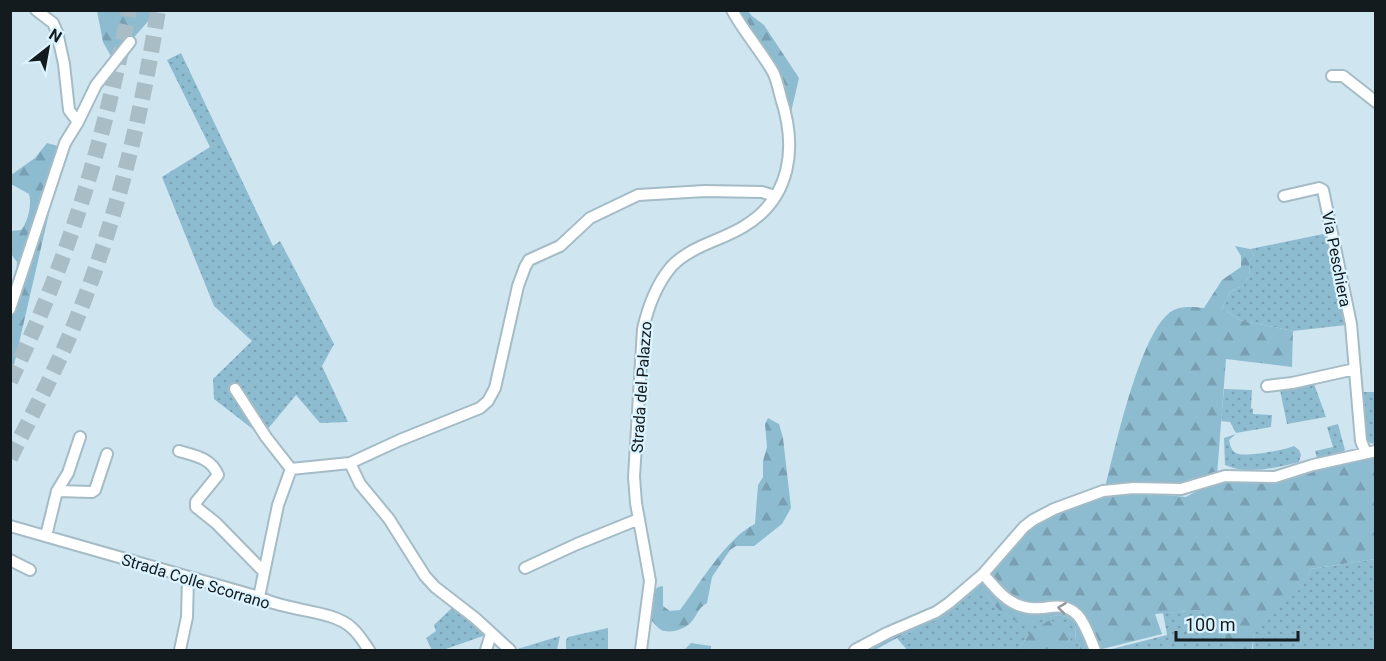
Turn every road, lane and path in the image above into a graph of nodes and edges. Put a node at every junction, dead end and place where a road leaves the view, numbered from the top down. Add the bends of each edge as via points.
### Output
1 (36, 10) edge
2 (732, 10) edge
3 (130, 42) dead end
4 (1332, 76) dead end
5 (1376, 102) edge
6 (78, 122) junction
7 (775, 196) junction
8 (1284, 196) dead end
9 (10, 309) edge
10 (1355, 369) junction
11 (1267, 386) dead end
12 (235, 389) dead end
13 (80, 437) dead end
14 (179, 451) dead end
15 (1371, 452) edge
16 (107, 454) dead end
17 (350, 463) junction
18 (291, 469) junction
19 (57, 491) junction
20 (639, 519) junction
21 (10, 526) edge
22 (46, 536) junction
23 (10, 560) edge
24 (525, 568) dead end
25 (30, 570) dead end
26 (263, 571) junction
27 (983, 574) junction
28 (188, 577) junction
29 (259, 597) junction
30 (491, 634) junction
31 (180, 651) edge
32 (369, 651) edge
33 (486, 651) edge
34 (510, 651) edge
35 (641, 651) edge
36 (855, 651) edge
37 (1095, 651) edge

1 - 6 street via 53,23 57,32 69,110
2 - 7 street, Strada del Palazzo via 773,73 789,121 787,172
3 - 6 street via 96,85
4 - 5 street via 1343,76
6 - 9 street via 65,143
7 - 17 street via 762,192 705,191 638,195 590,218 560,246 529,260 525,267 495,388 488,401 480,408
7 - 20 street, Strada del Palazzo via 745,226 693,251 672,266 648,308 643,329 634,477
8 - 10 street, Via Peschiera via 1323,190 1351,324
10 - 11 street
10 - 15 street, Via Peschiera via 1361,441
12 - 18 street
13 - 19 street via 68,473
14 - 26 street via 203,458 214,467 218,475 196,507
15 - 27 street via 1275,477 1225,476 1181,489 1134,488 1089,495 1033,520
16 - 19 street via 95,490
17 - 18 street
17 - 30 street via 360,484 389,519 425,576
18 - 26 street via 278,505
19 - 22 street
20 - 24 street
20 - 35 street, Strada del Palazzo via 650,581
21 - 22 street, Strada Colle Scorrano
22 - 28 street, Strada Colle Scorrano
23 - 25 street
26 - 29 street
27 - 36 street via 936,612
37 -> 27 street via 1087,630 1069,607 1040,609 1017,605
28 - 29 street, Strada Colle Scorrano
28 - 31 street via 188,617
29 - 32 street, Strada Colle Scorrano via 346,622
30 - 33 street
30 - 34 street

